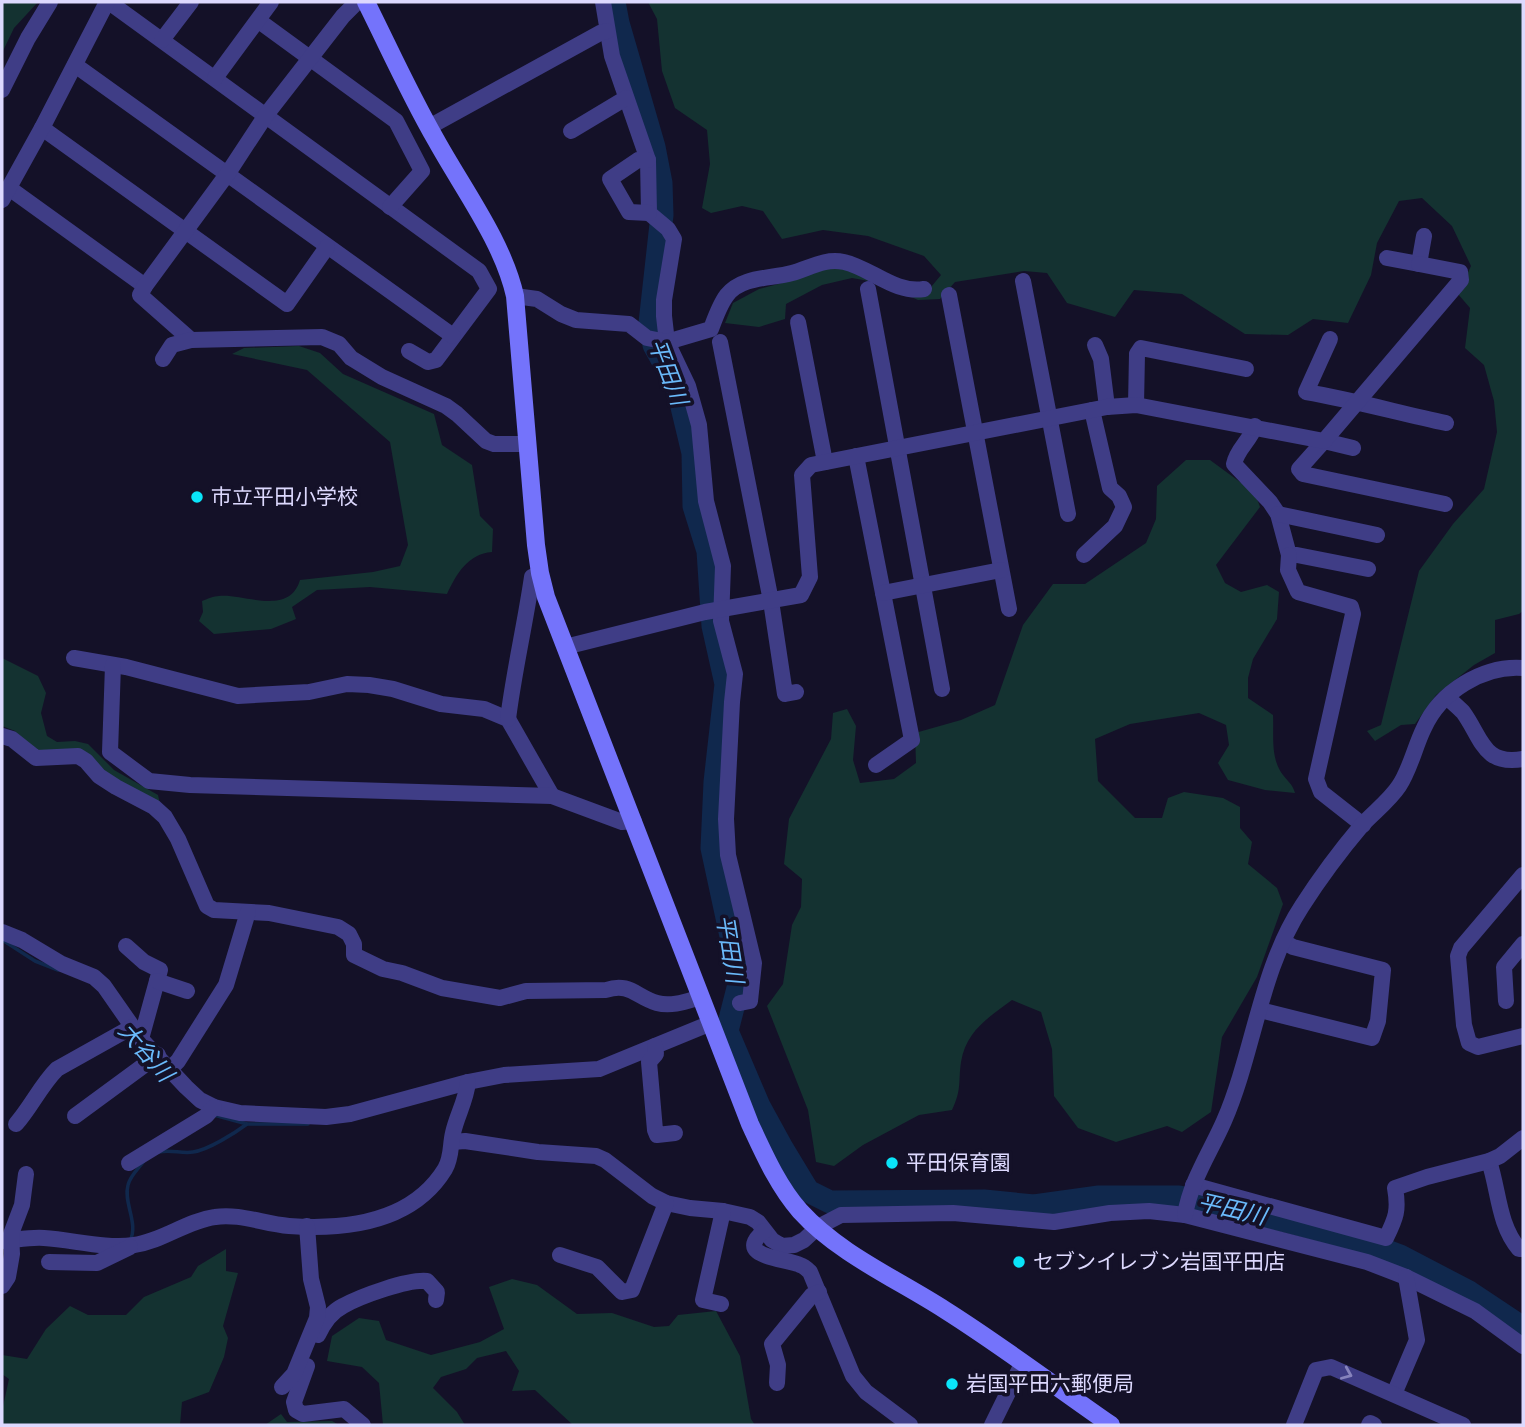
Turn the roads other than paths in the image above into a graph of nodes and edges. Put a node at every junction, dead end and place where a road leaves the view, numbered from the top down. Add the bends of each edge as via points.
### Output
1 (50, 2) edge
2 (108, 2) edge
3 (191, 2) edge
4 (271, 2) edge
5 (357, 2) edge
6 (366, 2) edge
7 (603, 2) edge
8 (259, 21) junction
9 (607, 31) junction
10 (162, 40) junction
11 (310, 58) junction
12 (75, 65) junction
13 (215, 78) junction
14 (2, 90) edge
15 (626, 98) junction
16 (266, 115) junction
17 (429, 127) junction
18 (42, 128) junction
19 (571, 131) dead end
20 (648, 160) junction
21 (228, 173) junction
22 (5, 194) edge
23 (390, 208) junction
24 (651, 214) junction
25 (185, 230) junction
26 (1424, 236) dead end
27 (327, 247) junction
28 (1387, 258) dead end
29 (1419, 264) junction
30 (1023, 281) dead end
31 (145, 286) junction
32 (868, 289) dead end
33 (924, 289) dead end
34 (949, 295) dead end
35 (515, 296) junction
36 (798, 322) dead end
37 (453, 336) junction
38 (1331, 339) dead end
39 (191, 340) junction
40 (659, 340) junction
41 (720, 342) dead end
42 (1095, 345) dead end
43 (410, 351) dead end
44 (163, 359) dead end
45 (1247, 369) dead end
46 (1359, 402) junction
47 (1136, 405) junction
48 (1100, 409) junction
49 (1051, 419) junction
50 (1446, 423) dead end
51 (1255, 426) junction
52 (974, 434) junction
53 (1324, 441) junction
54 (527, 444) junction
55 (1353, 448) dead end
56 (898, 449) junction
57 (856, 456) junction
58 (825, 462) junction
59 (1445, 504) dead end
60 (1068, 514) dead end
61 (1278, 514) junction
62 (1377, 535) dead end
63 (1084, 555) dead end
64 (1289, 555) junction
65 (1368, 569) dead end
66 (1001, 570) junction
67 (540, 573) junction
68 (924, 585) junction
69 (883, 593) junction
70 (771, 601) junction
71 (1009, 609) dead end
72 (714, 611) junction
73 (565, 647) junction
74 (74, 658) dead end
75 (113, 665) junction
76 (1523, 667) edge
77 (943, 690) dead end
78 (796, 692) dead end
79 (1447, 696) junction
80 (508, 719) junction
81 (2, 736) edge
82 (1523, 759) edge
83 (876, 765) dead end
84 (552, 796) junction
85 (634, 821) junction
86 (1363, 825) junction
87 (1523, 875) edge
88 (248, 912) junction
89 (2, 932) edge
90 (1284, 942) junction
91 (1523, 944) edge
92 (126, 946) dead end
93 (1510, 960) junction
94 (1523, 971) edge
95 (157, 981) junction
96 (187, 990) dead end
97 (701, 997) junction
98 (1506, 1001) dead end
99 (740, 1003) dead end
100 (1261, 1010) junction
101 (711, 1023) junction
102 (130, 1032) junction
103 (1523, 1035) edge
104 (655, 1046) junction
105 (154, 1059) junction
106 (170, 1069) junction
107 (468, 1082) junction
108 (211, 1111) junction
109 (75, 1116) dead end
110 (16, 1124) dead end
111 (675, 1133) dead end
112 (1523, 1138) edge
113 (452, 1142) junction
114 (1489, 1161) junction
115 (129, 1163) dead end
116 (26, 1174) dead end
117 (1189, 1199) junction
118 (666, 1203) junction
119 (723, 1211) junction
120 (1307, 1217) junction
121 (307, 1226) junction
122 (818, 1227) junction
123 (1348, 1228) junction
124 (764, 1231) junction
125 (6, 1241) edge
126 (1300, 1241) junction
127 (131, 1245) junction
128 (1523, 1249) edge
129 (1341, 1252) junction
130 (560, 1255) dead end
131 (49, 1262) dead end
132 (1406, 1277) junction
133 (2, 1286) edge
134 (819, 1292) junction
135 (436, 1300) dead end
136 (721, 1304) dead end
137 (311, 1343) junction
138 (1523, 1346) edge
139 (1022, 1364) junction
140 (777, 1383) dead end
141 (282, 1387) dead end
142 (1394, 1394) junction
143 (363, 1425) edge
144 (910, 1425) edge
145 (992, 1425) edge
146 (1111, 1425) edge
147 (1294, 1425) edge
148 (1368, 1425) edge
149 (1374, 1425) edge
150 (1463, 1425) edge

1 - 14 street
2 - 10 street
2 - 12 street
3 - 10 street
4 - 8 street
5 - 11 street
6 - 17 street
7 - 9 street
8 - 11 street
8 - 13 street
9 - 15 street
9 - 17 street
10 - 13 street
11 - 16 street
11 - 23 street via 396,121 422,172
12 - 18 street
12 - 21 street
13 - 16 street
15 - 19 street
15 - 20 street
16 - 21 street
16 - 23 street
17 - 35 street via 498,250
18 - 22 street
18 - 25 street
20 - 24 street
20 - 24 street via 638,160 610,179 629,212
21 - 25 street
21 - 27 street
22 - 31 street
23 - 37 street via 479,271 489,289
24 - 40 street via 674,239
25 - 27 street via 287,304
25 - 31 street
26 - 29 street
27 - 37 street
28 - 29 street
29 - 46 street via 1460,272 1461,280
30 - 49 street
31 - 39 street via 140,295
32 - 56 street
33 - 40 street via 903,288 846,262 816,262 790,274 740,286 728,295 711,329
34 - 52 street
35 - 40 street via 537,299 576,320 629,324
35 - 54 street
36 - 58 street
37 - 43 street via 436,360 428,362
38 - 46 street via 1306,393
39 - 44 street via 172,345
39 - 54 street via 322,337 339,344 351,358 382,377 446,406 486,441
40 - 72 street via 688,386 699,425 706,501 723,566
41 - 70 street
42 - 48 street via 1101,359
45 - 47 street via 1141,348
46 - 50 street
46 - 53 street
47 - 48 street
47 - 51 street
48 - 49 street
48 - 63 street via 1110,488 1124,507 1115,526
49 - 52 street
49 - 60 street
51 - 53 street
51 - 61 street via 1234,464
52 - 56 street
52 - 66 street
53 - 55 street
53 - 59 street via 1299,470 1303,474
54 - 67 street
56 - 57 street
56 - 68 street
57 - 58 street
57 - 69 street
58 - 70 street via 811,465 803,475 810,577 801,595
61 - 62 street
61 - 64 street
64 - 65 street
64 - 86 street via 1288,570 1298,592 1350,607 1353,614 1316,779 1321,792
66 - 68 street
66 - 71 street
67 - 73 street
67 - 80 street via 531,577
68 - 69 street
68 - 77 street
69 - 83 street via 912,740
70 - 72 street
70 - 78 street via 785,694
72 - 73 street
72 - 99 street via 735,674 728,855 754,963 750,1001
73 - 85 street
74 - 75 street
75 - 80 street via 238,696 369,685 441,704 484,709
75 - 84 street via 110,752 149,781
76 - 79 street via 1483,674
79 - 82 street via 1488,752 1500,759
79 - 86 street via 1426,724 1401,783
80 - 84 street
81 - 88 street via 36,758 78,756 108,782 154,807 178,839 207,906
84 - 85 street via 622,822
85 - 97 street
86 - 90 street via 1334,859
87 - 103 street via 1458,956 1469,1043 1478,1047
88 - 97 street via 338,927 349,934 354,955 383,969 462,992 500,998 526,991 617,986 657,1003
88 - 106 street via 226,985
89 - 102 street via 94,977
90 - 100 street
90 - 100 street via 1383,970 1378,1021 1372,1038
91 - 93 street
92 - 95 street via 160,970
93 - 94 street
93 - 98 street via 1504,967
95 - 96 street
95 - 102 street
97 - 101 street
100 - 117 street via 1223,1122
101 - 104 street
101 - 122 street via 765,1157 800,1212
102 - 105 street
102 - 110 street via 57,1069
104 - 107 street via 599,1069
104 - 111 street via 656,1054 649,1062 655,1130 657,1135
105 - 106 street
105 - 109 street
106 - 108 street
107 - 108 street via 326,1117
107 - 113 street
108 - 115 street
112 - 114 street
113 - 118 street via 596,1156
113 - 121 street via 445,1169 401,1212 363,1224
114 - 123 street via 1395,1188 1396,1218 1386,1238
114 - 128 street via 1510,1238
116 - 125 street via 22,1205
117 - 120 street
117 - 122 street via 1149,1211 1054,1222 953,1213 841,1215
117 - 126 street
118 - 119 street
118 - 130 street via 632,1290 622,1292 597,1266
119 - 124 street via 750,1217
119 - 136 street via 703,1300
120 - 123 street
120 - 126 street
121 - 127 street via 216,1216
121 - 137 street via 318,1307
122 - 124 street via 804,1240 782,1246
122 - 139 street
123 - 129 street
124 - 134 street via 757,1237 757,1251 800,1264 810,1272
125 - 127 street via 46,1238
125 - 133 street via 12,1254
126 - 129 street
127 - 131 street via 97,1263
129 - 132 street
132 - 138 street via 1475,1311
132 - 142 street via 1417,1340
134 - 140 street via 772,1344
134 - 144 street via 853,1376 866,1392
135 - 137 street via 437,1292 427,1281 404,1283 341,1306
137 - 141 street via 295,1374
137 - 143 street via 296,1410 303,1414 344,1409
139 - 145 street
139 - 146 street
147 -> 142 street via 1316,1370 1331,1367
142 - 150 street
148 - 149 street

